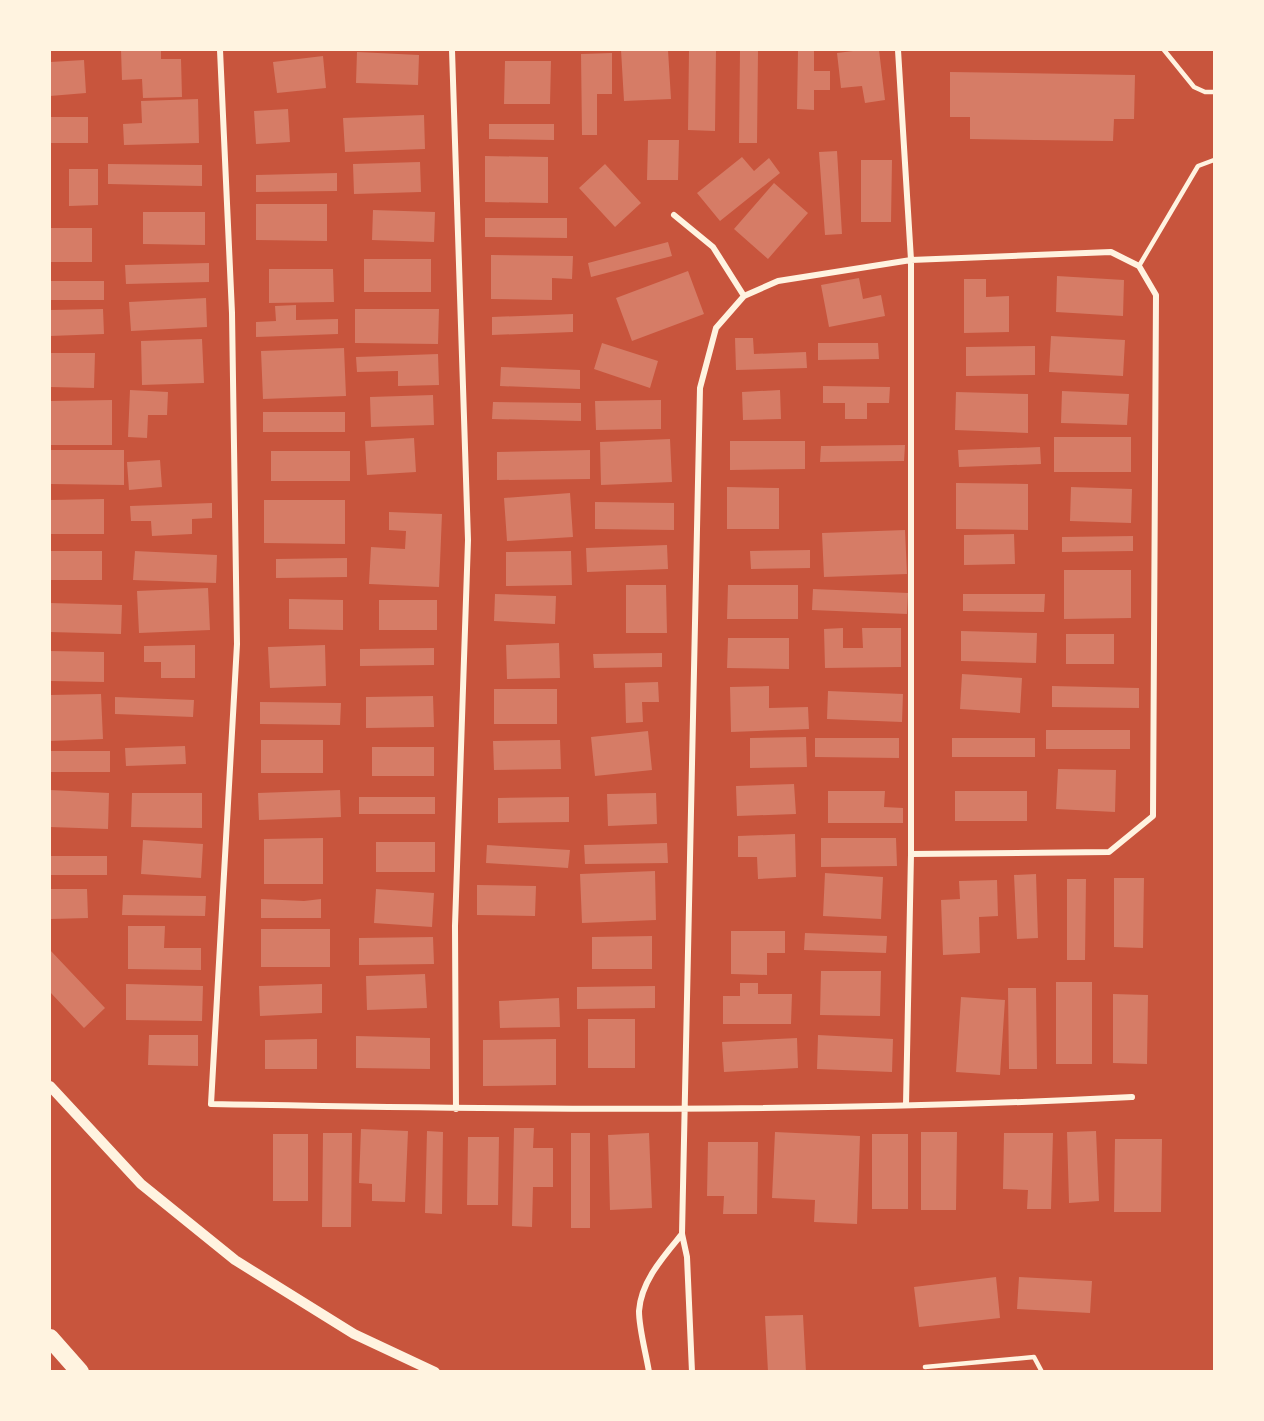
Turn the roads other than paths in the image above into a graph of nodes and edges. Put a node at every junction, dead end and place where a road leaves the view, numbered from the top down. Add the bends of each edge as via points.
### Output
1 (220, 50) edge
2 (452, 50) edge
3 (898, 50) edge
4 (1164, 50) edge
5 (1215, 92) edge
6 (1215, 160) edge
7 (674, 215) dead end
8 (911, 260) junction
9 (1139, 266) junction
10 (744, 296) junction
11 (911, 854) junction
12 (50, 1086) edge
13 (1132, 1097) dead end
14 (906, 1105) junction
15 (456, 1109) junction
16 (686, 1109) junction
17 (682, 1234) junction
18 (50, 1338) edge
19 (925, 1367) dead end
20 (80, 1371) edge
21 (435, 1371) edge
22 (649, 1371) edge
23 (692, 1371) edge
24 (1042, 1371) edge

1 - 15 street via 232,313 237,644 211,1104
2 - 15 street via 468,540 455,926
3 - 8 street
4 - 5 lane via 1194,87
6 - 9 lane via 1198,166
7 - 10 street via 712,247
8 - 9 street via 1111,252
8 - 10 street via 778,281
8 - 11 street
9 - 11 street via 1156,295 1153,816 1109,852
10 - 16 street via 716,328 700,388
11 - 14 street
12 - 21 street via 141,1184 235,1260 354,1334
13 - 14 street
14 - 16 street
15 - 16 street
16 - 17 street
17 - 22 street via 642,1292 639,1312
17 - 23 street via 687,1257
18 - 20 highway
19 - 24 lane via 1034,1357

